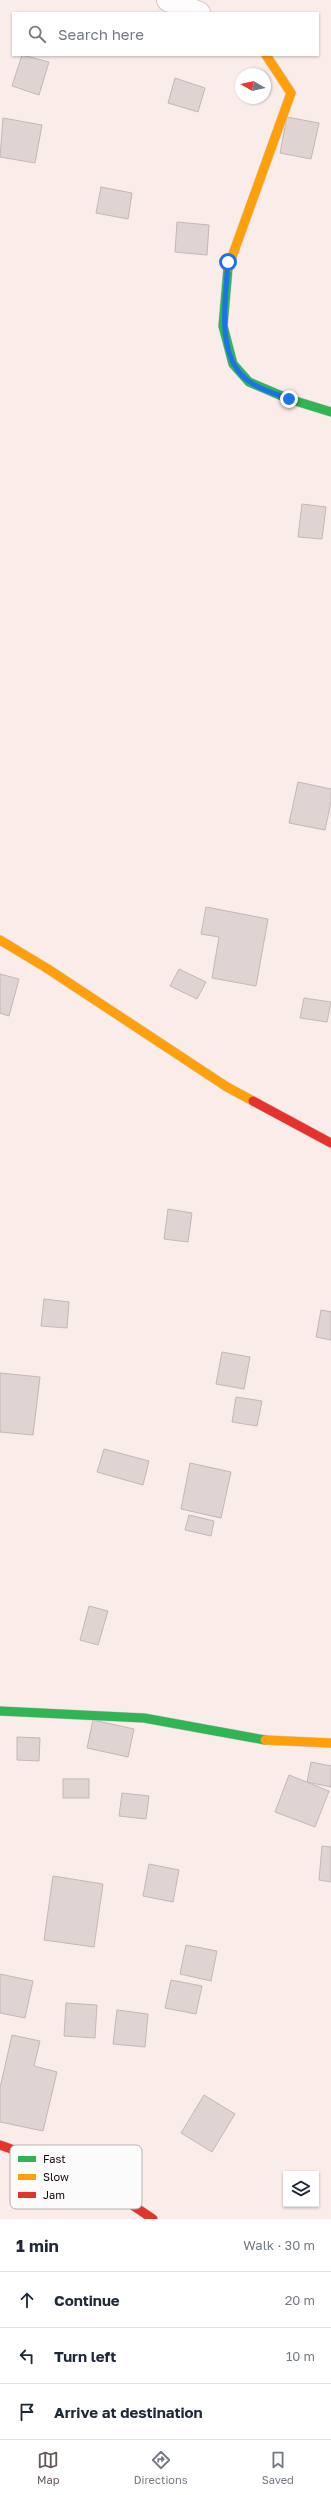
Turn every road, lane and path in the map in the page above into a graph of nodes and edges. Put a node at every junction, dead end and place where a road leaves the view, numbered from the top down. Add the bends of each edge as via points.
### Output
1 (168, 0) edge
2 (197, 12) edge
3 (267, 56) edge
4 (331, 412) edge
5 (0, 940) edge
6 (331, 1143) edge
7 (0, 1711) edge
8 (331, 1744) edge
9 (0, 2145) edge
10 (10, 2149) edge
11 (138, 2209) edge
12 (153, 2219) edge

1 - 2 street
3 - 4 street via 291,93 228,262 223,326 233,364 249,382 289,399
5 - 6 street via 227,1087
7 - 8 street via 144,1718 264,1740
9 - 10 street
11 - 12 street

